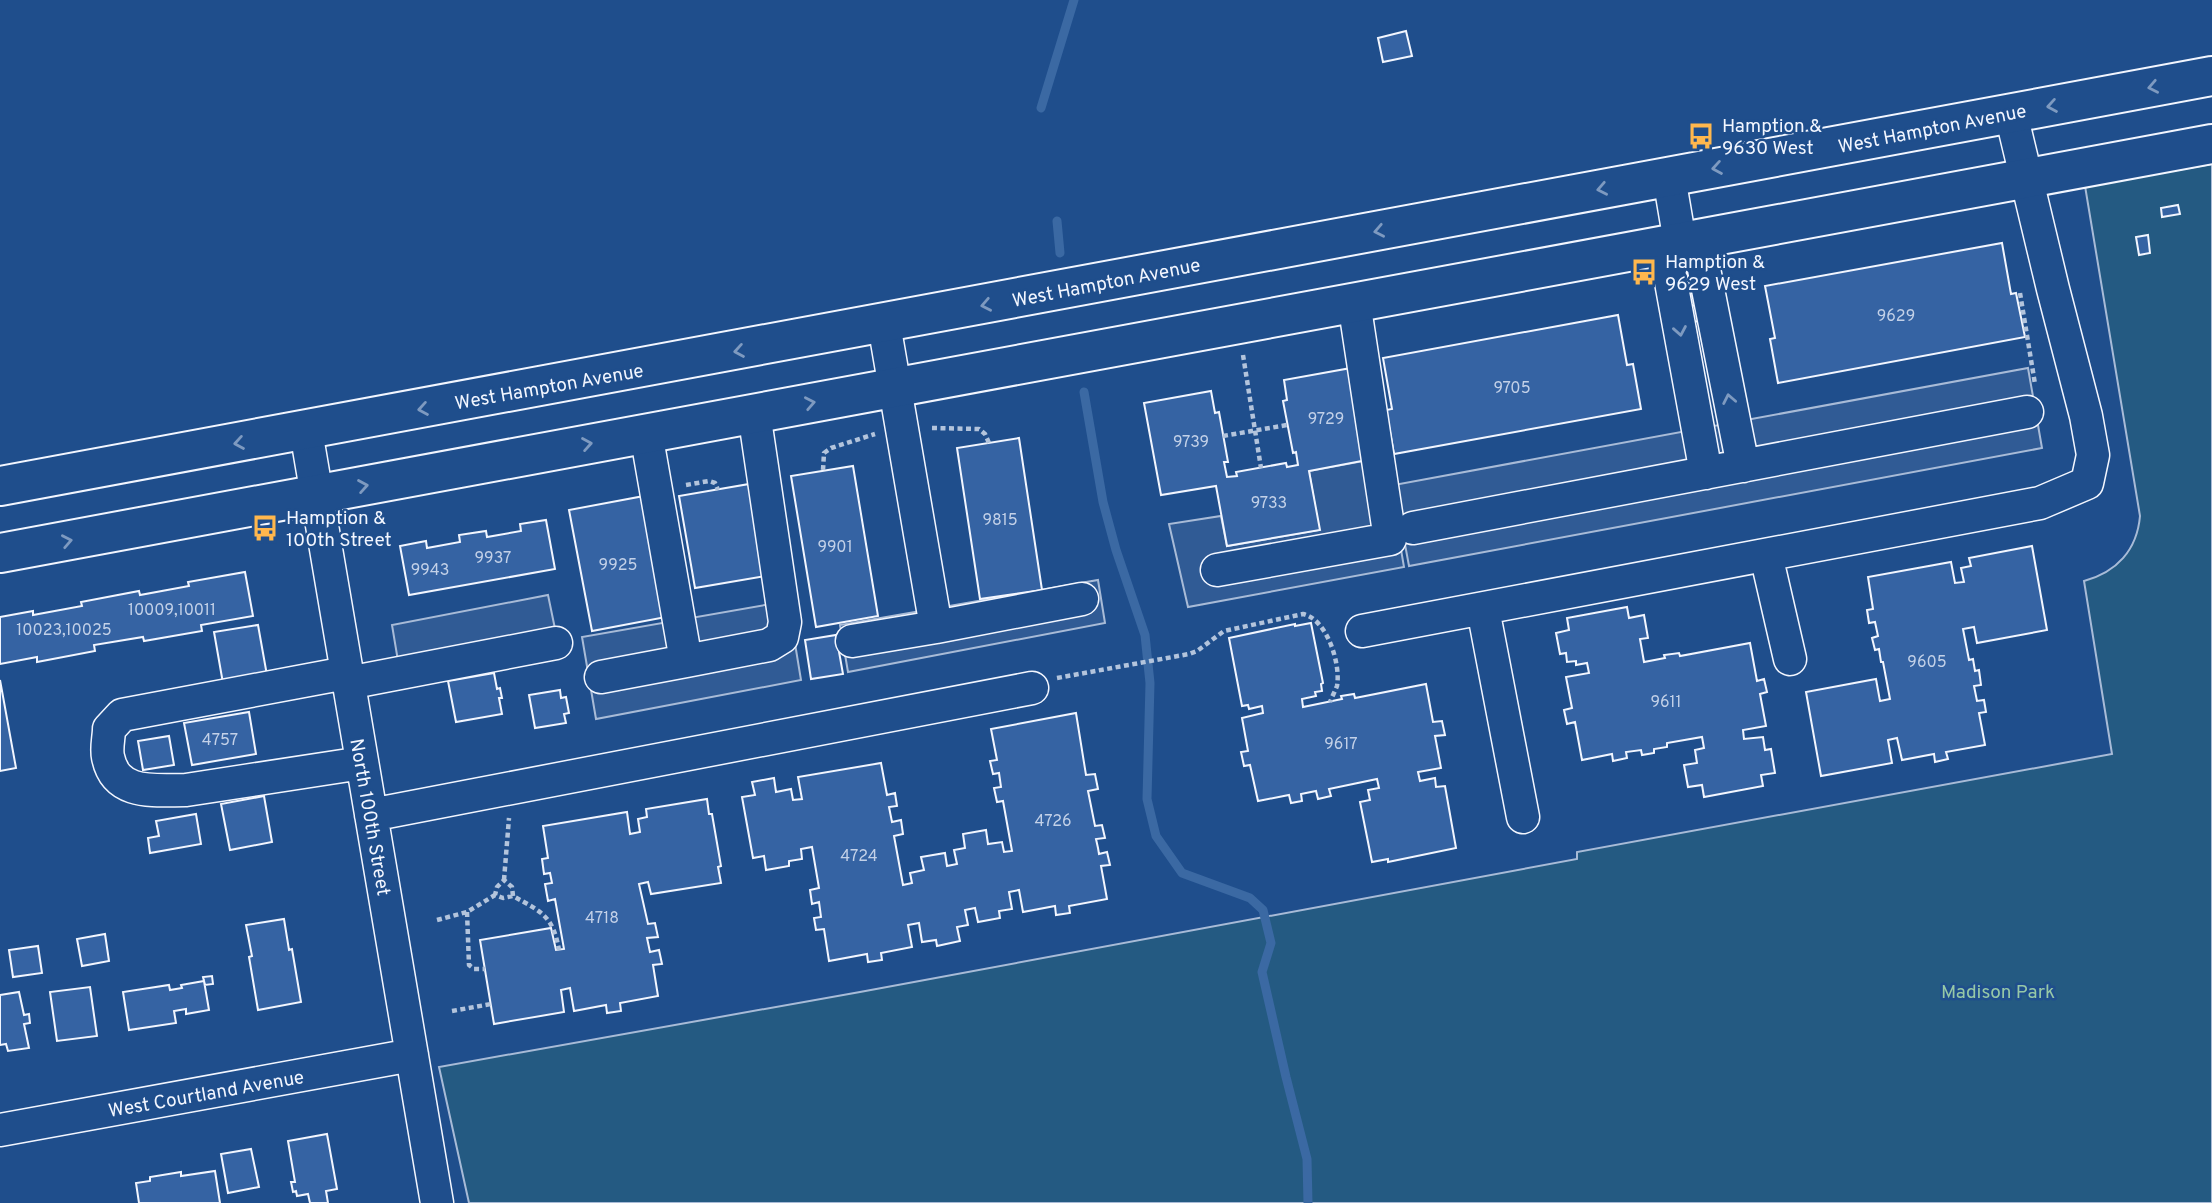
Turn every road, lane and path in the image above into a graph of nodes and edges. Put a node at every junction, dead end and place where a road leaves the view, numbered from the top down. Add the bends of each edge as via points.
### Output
1 (2212, 76) edge
2 (2011, 114) junction
3 (2212, 144) edge
4 (1669, 177) junction
5 (2026, 178) junction
6 (1680, 242) junction
7 (2020, 290) dead end
8 (1354, 302) junction
9 (884, 324) junction
10 (1242, 351) dead end
11 (894, 387) junction
12 (2027, 412) joint
13 (754, 413) junction
14 (1287, 425) dead end
15 (1255, 430) junction
16 (306, 431) junction
17 (646, 433) junction
18 (1223, 436) dead end
19 (1743, 466) junction
20 (1261, 468) dead end
21 (1706, 473) junction
22 (0, 486) edge
23 (674, 487) dead end
24 (718, 490) dead end
25 (317, 495) junction
26 (1413, 528) dead end
27 (0, 553) edge
28 (1766, 555) junction
29 (1217, 569) dead end
30 (1082, 599) dead end
31 (1483, 608) junction
32 (936, 627) junction
33 (1362, 631) dead end
34 (852, 641) dead end
35 (556, 643) dead end
36 (1790, 659) dead end
37 (686, 661) junction
38 (601, 677) dead end
39 (347, 678) junction
40 (1032, 688) joint
41 (1330, 702) dead end
42 (362, 763) junction
43 (509, 789) junction
44 (371, 815) junction
45 (1523, 817) dead end
46 (503, 880) junction
47 (495, 895) junction
48 (513, 896) junction
49 (467, 912) junction
50 (437, 920) dead end
51 (559, 950) dead end
52 (485, 969) dead end
53 (491, 1004) dead end
54 (452, 1011) dead end
55 (412, 1055) junction
56 (0, 1130) edge
57 (437, 1203) edge

1 -> 2 main road, West Hampton Avenue
2 -> 4 main road, West Hampton Avenue
2 - 5 street
3 - 5 main road
4 - 6 street
4 -> 9 main road, West Hampton Avenue
5 - 6 main road
5 - 28 street via 2094,455 2087,483 2040,503
6 - 8 main road
19 -> 6 street via 1703,264
6 -> 21 street via 1669,271
7 - 12 path via 2035,386
8 - 11 main road
8 - 29 street via 1390,538
9 - 11 street
9 -> 16 main road, West Hampton Avenue
10 - 15 path
13 -> 11 main road
11 - 32 street
12 - 19 street
13 - 17 main road
13 - 37 street via 785,622 782,636 769,645
14 - 15 path
15 - 18 path
15 - 20 path
16 -> 22 main road, West Hampton Avenue
16 - 25 street, North 100th Street
25 -> 17 main road
17 - 37 street
19 - 21 street
21 - 26 street
23 - 24 path via 709,481
27 -> 25 main road
25 - 39 street, North 100th Street
28 - 31 street
28 - 36 street
30 - 32 street
31 - 33 street
31 - 45 street
32 - 34 street
35 - 39 street
37 - 38 street
39 - 42 street, North 100th Street
39 - 42 street via 121,715 109,729 108,755 115,775 129,787 159,790 186,790
40 - 41 path via 1046,680 1189,654 1224,631 1303,614 1328,636 1334,652 1337,684
40 - 43 street
42 - 44 street, North 100th Street
43 - 44 street
43 - 46 path
44 - 55 street, North 100th Street
46 - 47 path
46 - 48 path via 512,887
47 - 48 path
47 - 49 path
48 - 51 path via 548,918
49 - 50 path
49 - 52 path via 469,965
53 - 54 path
55 - 56 street, West Courtland Avenue
55 - 57 street, North 100th Street

